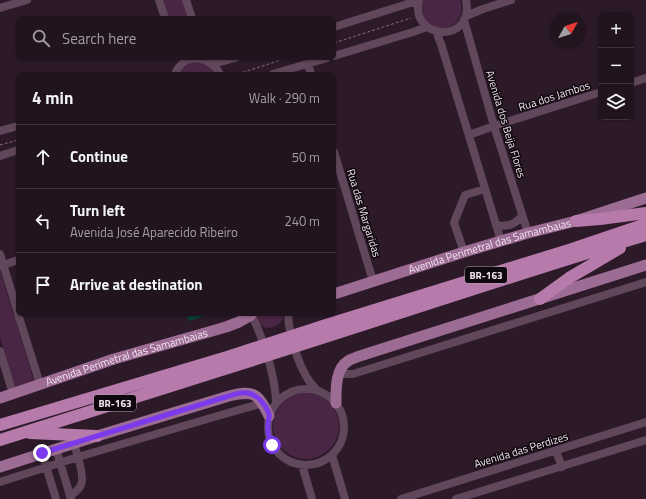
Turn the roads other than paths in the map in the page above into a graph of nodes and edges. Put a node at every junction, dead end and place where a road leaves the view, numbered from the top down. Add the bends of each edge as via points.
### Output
1 (27, 0) edge
2 (159, 0) edge
3 (186, 0) edge
4 (466, 0) edge
5 (512, 0) edge
6 (419, 1) edge
7 (0, 8) edge
8 (164, 16) edge
9 (191, 16) edge
10 (465, 18) junction
11 (336, 26) edge
12 (427, 27) junction
13 (436, 31) junction
14 (336, 55) edge
15 (177, 60) edge
16 (188, 60) edge
17 (321, 60) edge
18 (209, 61) edge
19 (308, 64) junction
20 (175, 72) edge
21 (219, 72) edge
22 (280, 72) edge
23 (310, 72) edge
24 (646, 78) edge
25 (634, 82) edge
26 (598, 93) edge
27 (494, 126) junction
28 (16, 127) edge
29 (0, 132) edge
30 (469, 135) junction
31 (16, 151) edge
32 (0, 156) edge
33 (336, 160) edge
34 (485, 189) junction
35 (646, 198) edge
36 (646, 213) edge
37 (522, 216) junction
38 (576, 221) junction
39 (646, 224) edge
40 (496, 225) junction
41 (528, 233) junction
42 (643, 236) edge
43 (501, 241) junction
44 (464, 252) junction
45 (0, 254) edge
46 (16, 261) edge
47 (2, 265) edge
48 (646, 265) edge
49 (373, 281) junction
50 (646, 282) edge
51 (336, 293) edge
52 (540, 299) junction
53 (16, 307) edge
54 (19, 316) edge
55 (248, 316) edge
56 (252, 316) edge
57 (288, 316) edge
58 (328, 330) junction
59 (0, 351) edge
60 (229, 362) junction
61 (338, 374) junction
62 (40, 384) junction
63 (317, 390) junction
64 (13, 394) junction
65 (0, 398) edge
66 (209, 402) junction
67 (276, 402) junction
68 (263, 403) junction
69 (336, 403) junction
70 (214, 416) junction
71 (269, 416) junction
72 (646, 422) edge
73 (0, 425) edge
74 (21, 433) junction
75 (97, 436) junction
76 (0, 440) edge
77 (646, 440) edge
78 (74, 444) junction
79 (56, 449) junction
80 (556, 451) junction
81 (42, 453) junction
82 (332, 455) junction
83 (78, 457) junction
84 (18, 461) junction
85 (60, 462) junction
86 (302, 465) junction
87 (0, 467) edge
88 (46, 467) junction
89 (562, 467) junction
90 (23, 474) junction
91 (0, 482) edge
92 (70, 495) edge
93 (55, 496) edge
94 (346, 497) edge
95 (312, 499) edge
96 (402, 499) edge
97 (456, 499) edge

1 - 7 street
2 - 8 street
3 - 9 street
4 - 10 street, Avenida dos Beija Flores via 468,7
5 - 10 street via 482,9
6 - 11 street
6 - 12 street via 419,15
10 - 13 street via 455,30
10 - 27 street, Avenida dos Beija Flores
12 - 13 street
12 - 14 street
13 - 30 street
15 - 20 street
16 - 20 street
17 - 19 street
18 - 21 street
19 - 22 street
19 - 23 street
24 - 25 street
26 - 27 street, Rua dos Jambos
27 - 30 street, Rua dos Jambos
27 - 37 street, Avenida dos Beija Flores
28 - 29 street
30 - 34 street
31 - 32 street
33 - 49 street, Rua das Margaridas
34 - 40 street
34 - 44 street via 465,195 454,222
35 - 38 main road, Avenida Perimetral das Samambaias
36 - 38 highway
37 - 40 street via 511,225
37 - 41 street, Avenida dos Beija Flores
38 - 41 main road, Avenida Perimetral das Samambaias
39 - 58 highway, BR-163
40 - 43 street
41 - 43 main road, Avenida Perimetral das Samambaias
42 - 52 highway via 569,278
42 - 58 highway, BR-163
43 - 44 main road, Avenida Perimetral das Samambaias
44 - 49 main road, Avenida Perimetral das Samambaias
45 - 47 street
46 - 47 street
47 - 53 street
48 - 52 main road
49 - 51 main road, Avenida Perimetral das Samambaias
50 - 61 street via 353,374
52 - 61 main road via 347,361
54 - 62 street
55 - 62 main road, Avenida Perimetral das Samambaias via 220,329 114,359
56 - 67 street via 271,365
57 - 63 street via 294,346 302,368
58 - 60 highway, BR-163
59 - 64 street
60 - 73 highway, BR-163
60 - 74 highway, BR-163
61 - 69 main road
62 - 64 main road, Avenida Perimetral das Samambaias
63 - 67 street via 295,390
63 - 69 street
64 - 65 main road, Avenida Perimetral das Samambaias
66 - 68 main road via 249,393
66 - 70 street
66 - 75 main road
67 - 71 street
68 - 70 street
68 - 71 main road
69 - 82 street via 343,416 344,431 340,445
70 - 83 street
71 - 86 street via 268,431 276,451 288,461
72 - 80 street, Avenida das Perdizes
74 - 75 highway
74 - 76 highway, BR-163
75 - 78 main road
77 - 89 street
78 - 79 main road
78 - 83 street
79 - 81 main road
79 - 85 street
80 - 89 street
80 - 96 street, Avenida das Perdizes
81 - 84 main road
81 - 88 street
82 - 86 street via 317,464
82 - 94 street
83 - 85 street
83 - 92 street via 82,485 77,492
84 - 87 main road
84 - 90 street
85 - 88 street
85 - 92 street
86 - 95 street
88 - 90 street
88 - 93 street
89 - 97 street
90 - 91 street
92 - 93 street

